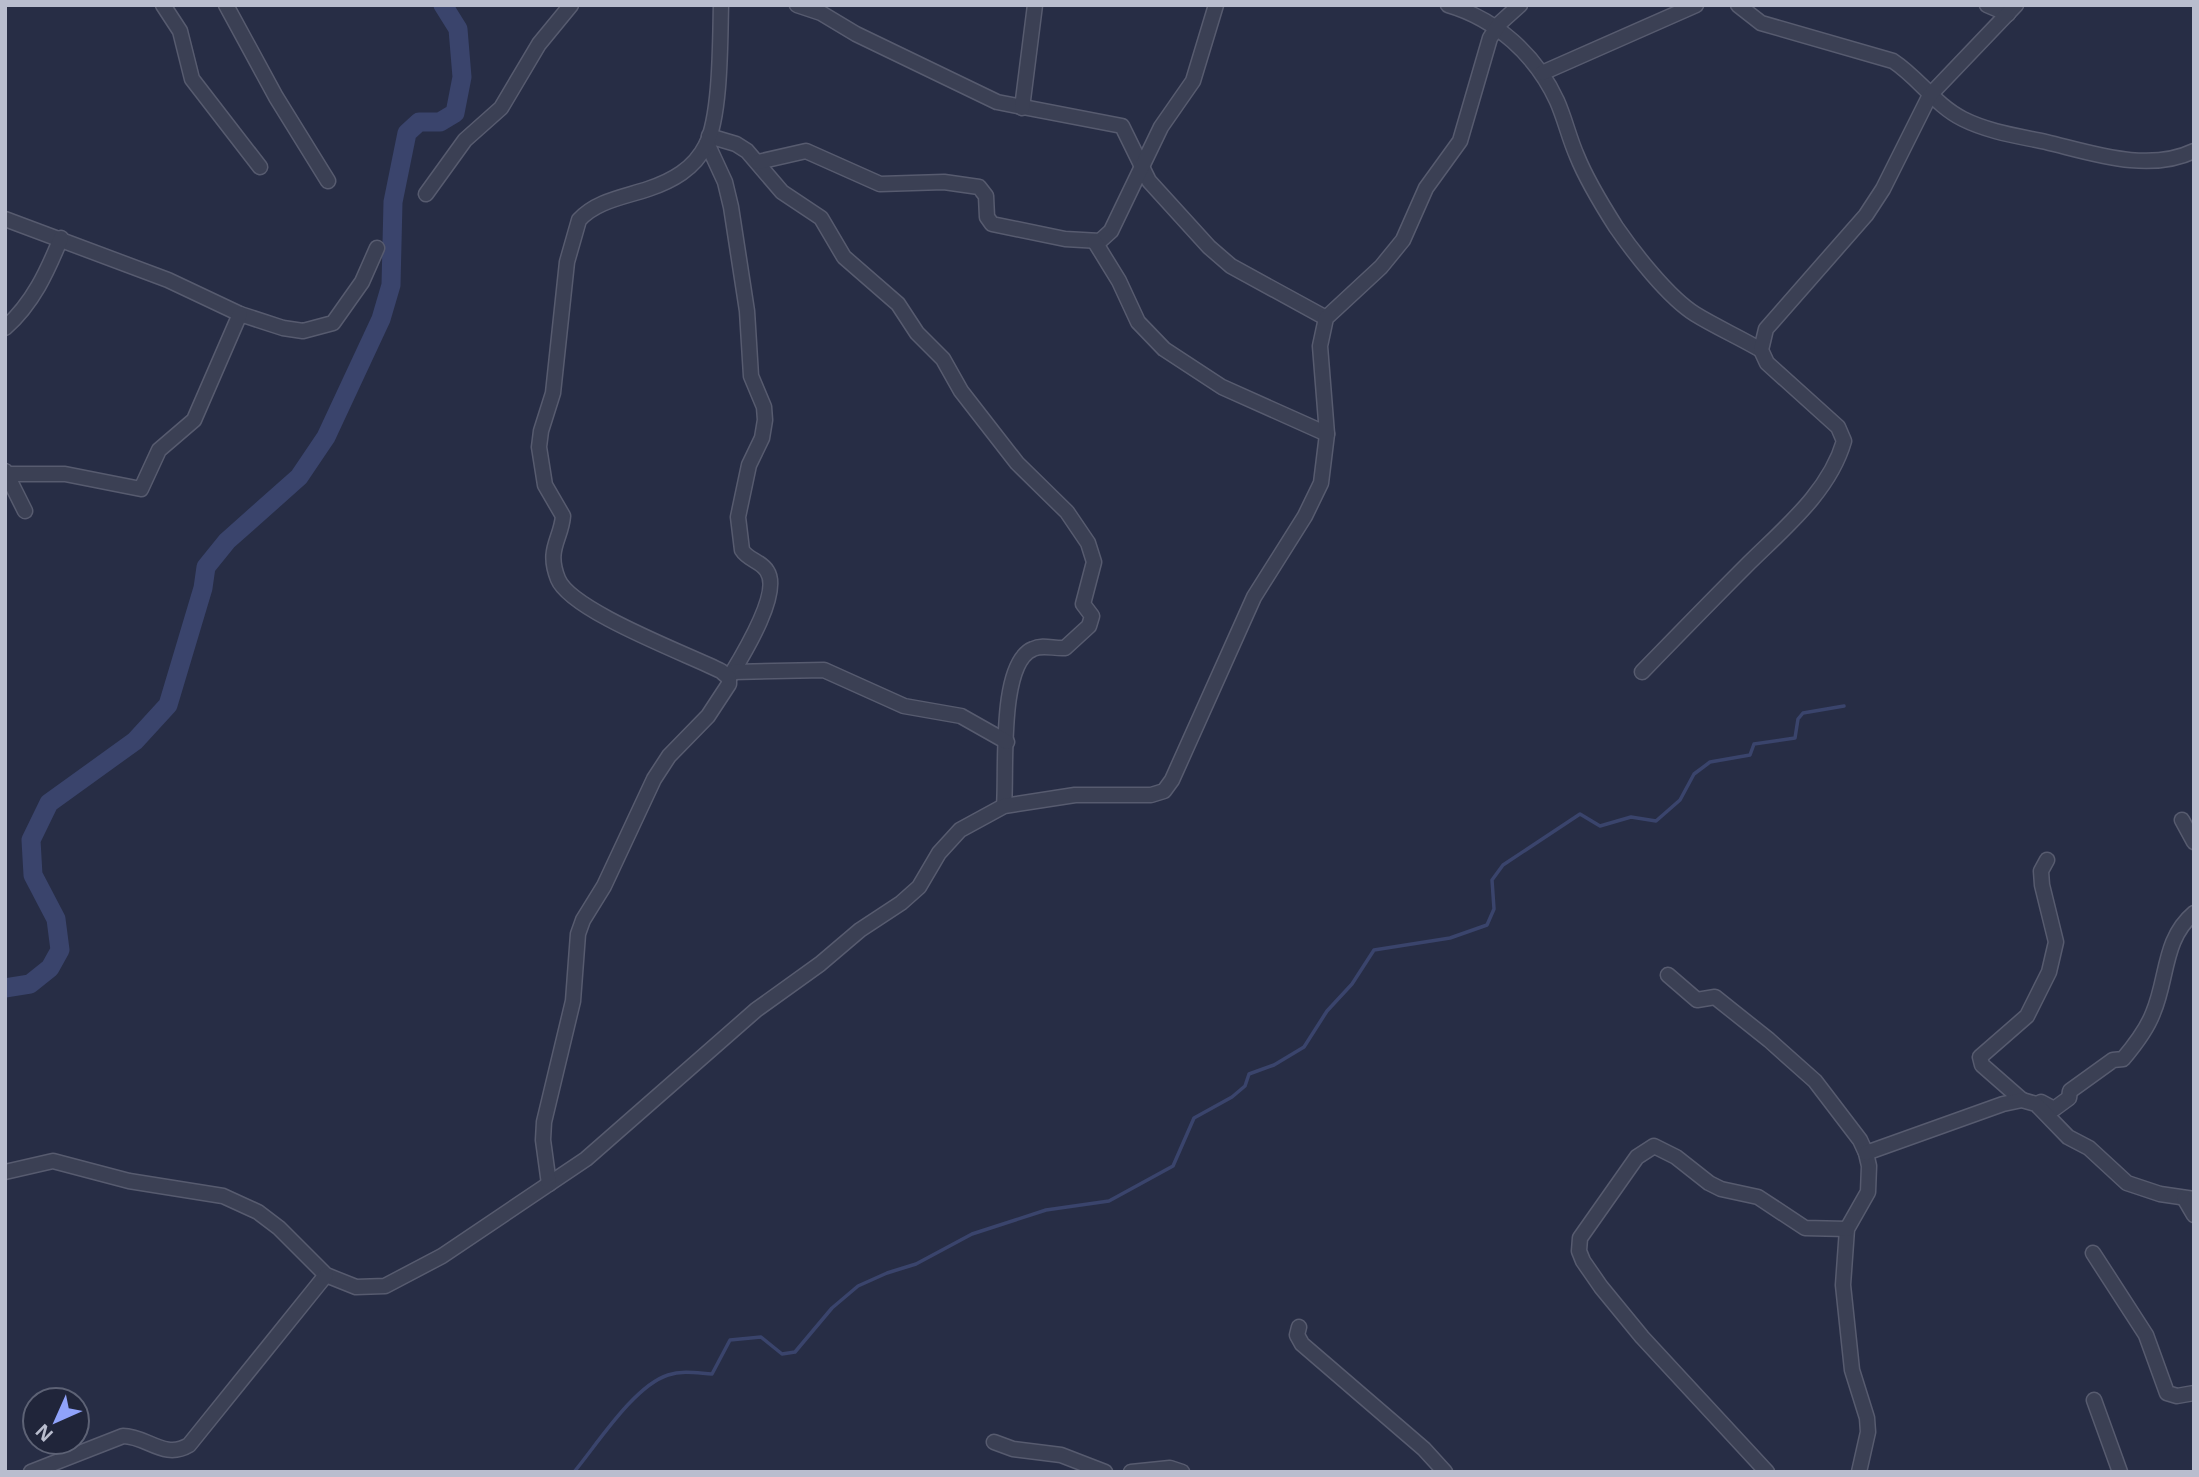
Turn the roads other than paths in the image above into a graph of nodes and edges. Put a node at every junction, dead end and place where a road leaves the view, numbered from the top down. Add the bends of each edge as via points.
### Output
1 (163, 5) edge
2 (226, 5) edge
3 (571, 5) edge
4 (721, 5) edge
5 (797, 5) edge
6 (1035, 5) edge
7 (1216, 5) edge
8 (1448, 5) edge
9 (1520, 5) edge
10 (1696, 5) edge
11 (1738, 5) edge
12 (1987, 5) edge
13 (819, 9) edge
14 (2012, 10) edge
15 (1497, 27) junction
16 (1542, 74) junction
17 (1930, 95) junction
18 (1022, 108) junction
19 (708, 139) junction
20 (2191, 157) edge
21 (758, 162) junction
22 (260, 167) dead end
23 (1142, 169) junction
24 (328, 181) dead end
25 (426, 194) dead end
26 (5, 219) edge
27 (61, 238) junction
28 (1096, 242) junction
29 (377, 248) dead end
30 (240, 314) junction
31 (1326, 318) junction
32 (5, 328) edge
33 (1761, 350) junction
34 (1327, 434) junction
35 (7, 473) edge
36 (25, 511) dead end
37 (1642, 672) dead end
38 (731, 675) junction
39 (1007, 742) junction
40 (1004, 806) junction
41 (2182, 820) dead end
42 (2194, 842) edge
43 (2047, 860) dead end
44 (2194, 913) edge
45 (1668, 975) dead end
46 (2029, 1102) junction
47 (1866, 1153) junction
48 (5, 1172) edge
49 (550, 1184) junction
50 (2189, 1198) edge
51 (2194, 1215) edge
52 (1847, 1229) junction
53 (2092, 1253) dead end
54 (326, 1275) junction
55 (1299, 1327) dead end
56 (2194, 1393) edge
57 (2094, 1400) dead end
58 (994, 1442) dead end
59 (31, 1472) edge
60 (1105, 1472) edge
61 (1131, 1472) edge
62 (1182, 1472) edge
63 (1445, 1472) edge
64 (1767, 1472) edge
65 (1859, 1472) edge
66 (2120, 1472) edge

1 - 22 street via 180,31 192,79
2 - 24 street
3 - 25 street via 539,44 501,108 466,140
4 - 19 street via 716,101
5 - 13 street
6 - 18 street
7 - 23 street via 1193,81 1161,127
8 - 15 street
9 - 15 street
10 - 16 street
11 - 17 street via 1761,23 1893,61
12 - 14 street
13 - 18 street via 970,92
14 - 17 street
15 - 16 street
15 - 31 street via 1460,141 1426,188 1409,230 1381,267
16 - 33 street via 1559,104 1577,156 1617,228 1693,313
17 - 20 street via 1981,126 2096,155 2151,160
17 - 33 street via 1883,189 1840,245 1780,309 1766,329
18 - 23 street via 1118,124 1127,133
19 - 21 street via 736,144
19 - 38 street via 731,206 747,312 751,376 765,420 749,465 738,522 743,550 769,573 771,585 756,629
19 - 38 street via 693,164 670,180 603,203 579,220 567,262 554,393 540,447 545,485 563,516 553,548 557,578 563,587 592,610
21 - 28 street via 806,151 880,184 928,180 979,187 986,195 992,224
21 - 39 street via 782,192 821,218 852,265 898,304 1017,463 1067,512 1088,543 1093,568 1083,604 1092,616 1089,626 1065,648 1034,648 1017,662 1010,686
23 - 28 street via 1111,231
23 - 31 street via 1231,266
26 - 27 street
27 - 30 street via 168,279
27 - 32 street via 40,287
28 - 34 street via 1138,322 1164,349 1222,387
29 - 30 street via 362,282 333,323 303,331
30 - 35 street via 194,420 159,450 141,489 65,474
31 - 34 street via 1320,346
33 - 37 street via 1767,363 1838,427 1844,441 1840,456 1785,531
34 - 40 street via 1321,482 1313,502 1254,597 1169,786 1151,795 1075,795
35 - 36 street
38 - 39 street via 824,670 904,706 961,716
38 - 49 street via 724,695 654,779 578,934 573,1001 544,1122
39 - 40 street
40 - 49 street via 960,830 939,853 919,887 901,903 756,1010 586,1159
41 - 42 street
43 - 46 street via 2041,871 2042,885 2056,942 2049,972 2027,1016 1980,1057 1982,1065
44 - 46 street via 2172,940 2154,1012 2123,1059 2113,1060 2070,1091 2069,1098 2054,1109
45 - 47 street via 1696,1000 1715,997 1727,1005 1794,1061 1829,1098
46 - 47 street via 2003,1104
46 - 50 street via 2127,1182
47 - 52 street via 1868,1192
48 - 54 street via 52,1161 129,1181 223,1196 279,1228
49 - 54 street via 397,1281 367,1289
50 - 51 street
52 - 64 street via 1805,1228 1758,1196 1709,1183 1654,1146 1637,1157 1580,1238 1583,1261 1601,1287
52 - 65 street via 1846,1331 1868,1432
53 - 56 street via 2146,1335 2166,1393
54 - 59 street via 189,1446 168,1451 123,1436
55 - 63 street via 1302,1344
57 - 66 street
58 - 60 street via 1061,1455
61 - 62 street via 1170,1468

